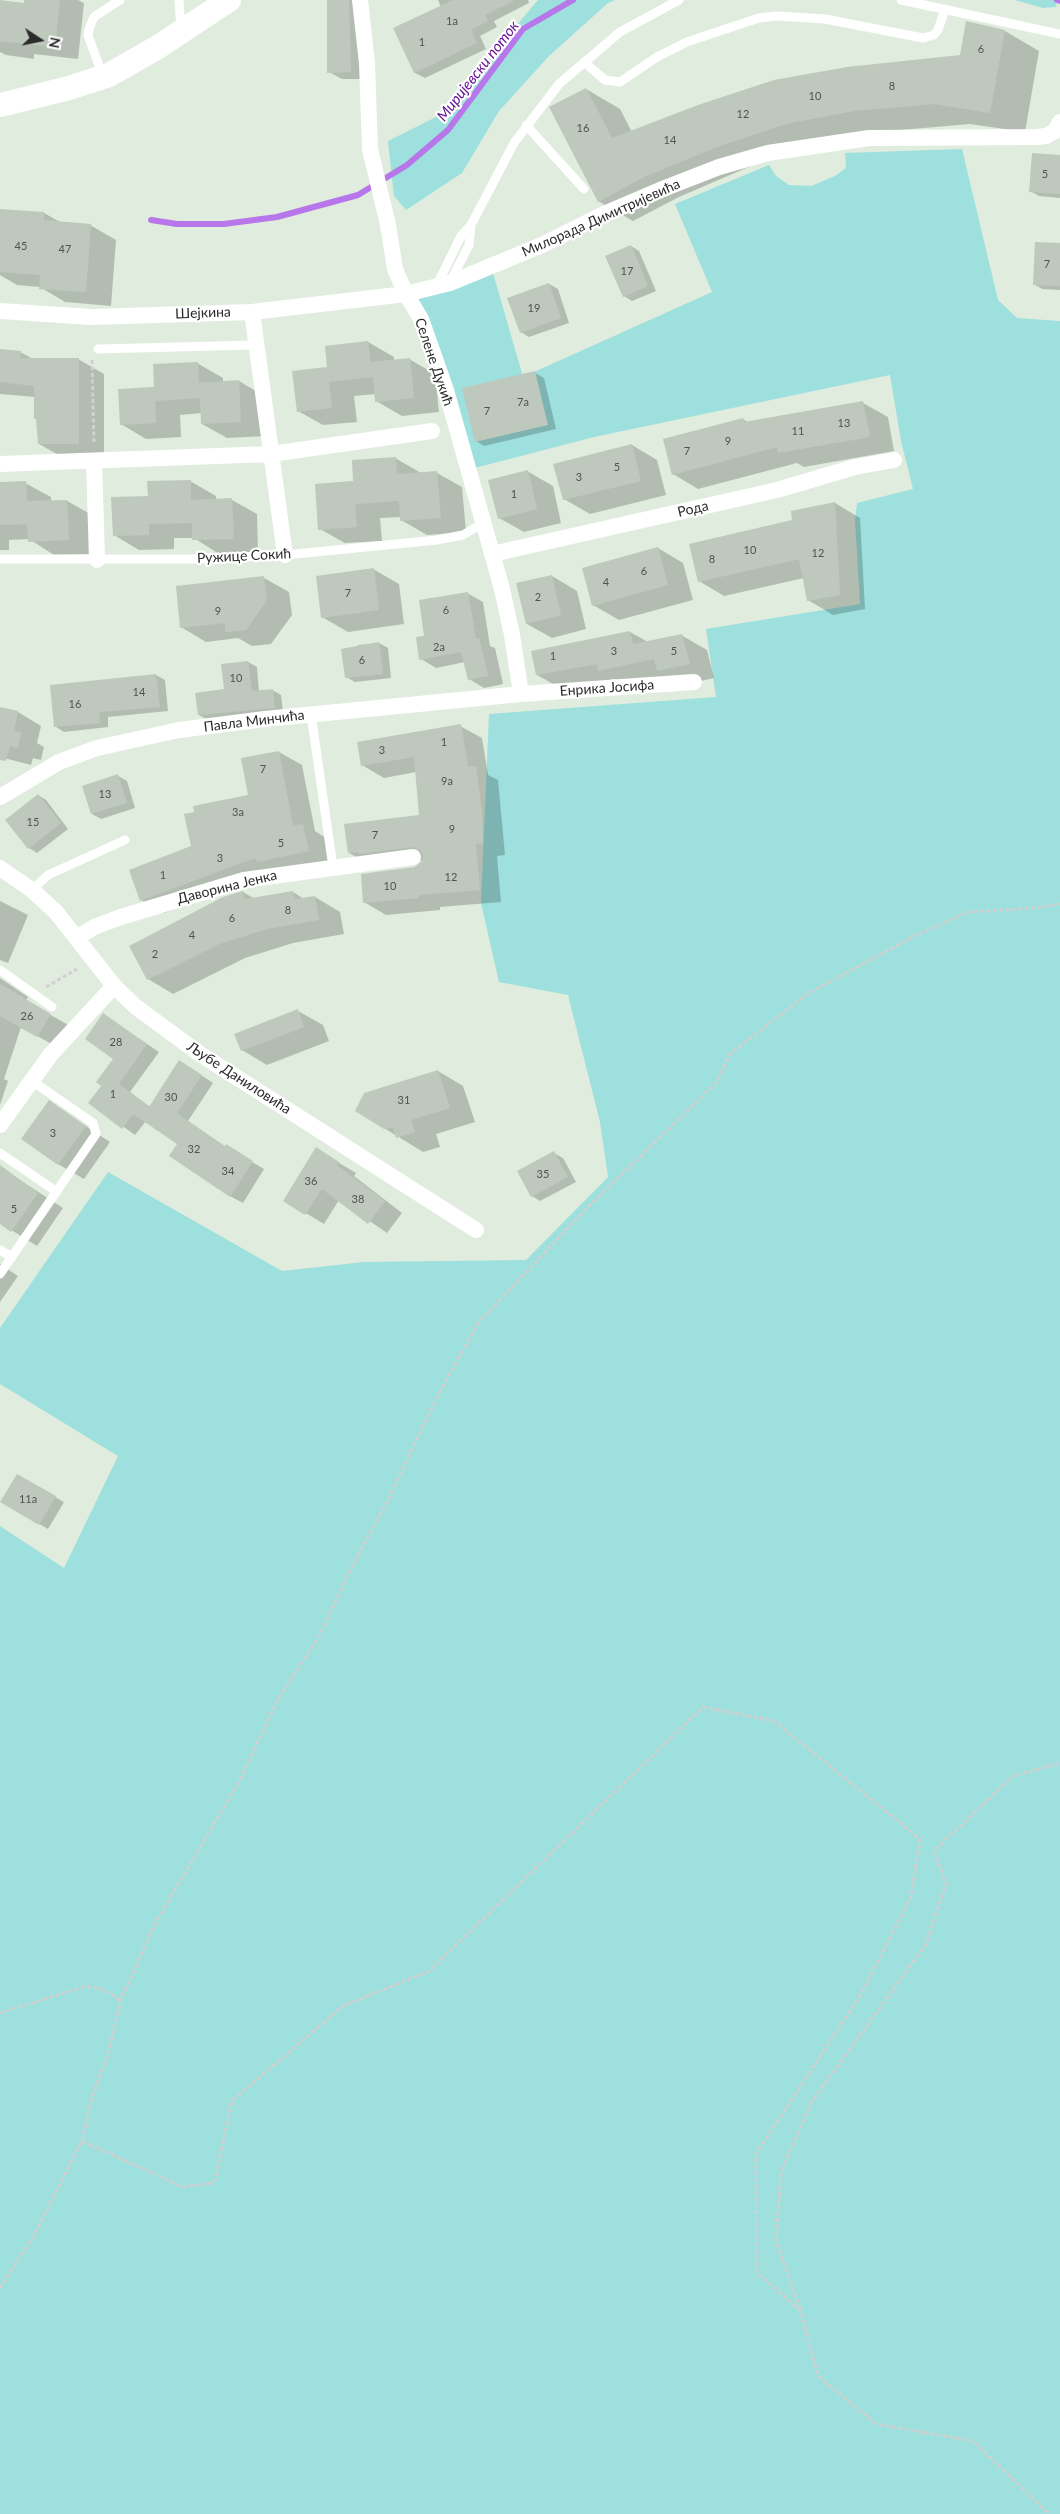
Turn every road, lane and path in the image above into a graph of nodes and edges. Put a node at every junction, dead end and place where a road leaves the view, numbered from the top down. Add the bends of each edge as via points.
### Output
1 (120, 0) edge
2 (180, 0) edge
3 (230, 0) edge
4 (360, 0) edge
5 (679, 0) edge
6 (901, 0) edge
7 (944, 9) junction
8 (181, 32) junction
9 (1060, 34) edge
10 (584, 62) junction
11 (103, 77) junction
12 (0, 105) edge
13 (526, 124) junction
14 (1058, 128) edge
15 (584, 189) dead end
16 (471, 225) junction
17 (443, 285) junction
18 (406, 294) junction
19 (0, 311) edge
20 (252, 312) junction
21 (256, 345) junction
22 (95, 352) joint
23 (432, 431) dead end
24 (94, 435) dead end
25 (271, 454) junction
26 (894, 460) dead end
27 (94, 461) junction
28 (0, 464) edge
29 (483, 523) junction
30 (492, 554) junction
31 (285, 555) junction
32 (0, 559) edge
33 (97, 560) junction
34 (694, 682) dead end
35 (520, 694) junction
36 (311, 714) junction
37 (0, 797) edge
38 (125, 840) dead end
39 (413, 857) dead end
40 (333, 867) junction
41 (0, 868) edge
42 (32, 890) junction
43 (1060, 904) edge
44 (78, 938) junction
45 (92, 956) junction
46 (0, 970) edge
47 (114, 986) junction
48 (35, 994) junction
49 (52, 1007) dead end
50 (32, 1082) junction
51 (0, 1124) edge
52 (0, 1153) edge
53 (56, 1192) junction
54 (476, 1230) dead end
55 (0, 1250) edge
56 (12, 1257) junction
57 (0, 1274) edge
58 (1060, 1763) edge
59 (121, 2000) junction
60 (0, 2012) edge
61 (82, 2141) junction
62 (0, 2288) edge
63 (801, 2311) junction
64 (1049, 2514) edge

1 - 11 lane via 94,17 88,35
2 - 8 lane
3 - 8 main road
4 - 18 street, Селене Дукић via 373,166 395,269
5 - 10 lane via 620,32
6 - 7 lane
7 - 9 lane
7 - 10 lane via 938,30 934,35 923,38 825,19 778,16 759,18 687,42 620,82 605,80
8 - 11 main road
10 - 13 lane via 559,84
11 - 12 main road
13 - 15 lane
13 - 16 lane
14 - 17 street, Милорада Димитријевића via 1046,136 1037,137 869,138 768,153 719,167 660,190 542,245
16 - 17 lane via 461,236
16 - 17 lane via 469,245
17 - 18 street, Милорада Димитријевића
18 - 20 street, Шејкина
18 - 29 street, Селене Дукић via 421,319 434,353
19 - 20 street, Шејкина via 92,317
20 - 21 street
21 - 22 lane
21 - 25 street
22 - 24 path
23 - 25 street
25 - 27 street
25 - 31 street
26 - 30 street, Рода via 855,467 777,490
27 - 28 street
27 - 33 street
29 - 30 street, Селене Дукић
29 - 31 lane, Ружице Сокић via 463,535 438,540
30 - 35 street, Селене Дукић via 512,635
31 - 33 lane, Ружице Сокић
32 - 33 lane, Ружице Сокић
34 - 35 street, Енрика Јосифа
35 - 36 street, Павла Минчића
36 - 37 street, Павла Минчића via 180,730 97,748 59,762
36 - 40 lane
38 - 42 lane via 48,875
39 - 40 street, Даворина Јенка
40 - 44 street, Даворина Јенка via 235,882 121,917 94,927
41 - 42 street, Љубе Даниловића
42 - 44 street, Љубе Даниловића
43 - 59 path via 968,912 914,936 806,995 729,1055 717,1082 588,1207 478,1323 350,1568 320,1635 278,1701 241,1778 153,1927
44 - 45 street, Љубе Даниловића
45 - 47 street, Љубе Даниловића
45 - 48 path via 73,972
46 - 48 lane
47 - 50 street via 57,1047
47 - 54 street, Љубе Даниловића via 136,1007 200,1054
48 - 49 lane
50 - 51 street
50 - 53 lane via 93,1123 96,1130 94,1139
52 - 53 lane
53 - 56 lane
55 - 56 lane
56 - 57 lane
58 - 63 path via 1013,1776 934,1850 946,1884 926,1944 811,2104 782,2172 776,2240
59 - 60 path via 101,1989 87,1986
59 - 61 path
61 - 62 path via 34,2235
61 - 63 path via 183,2187 214,2183 232,2101 343,2006 429,1971 703,1708 774,1721 920,1839 911,1896 861,1994 756,2154 757,2273
63 - 64 path via 818,2376 876,2424 973,2442

